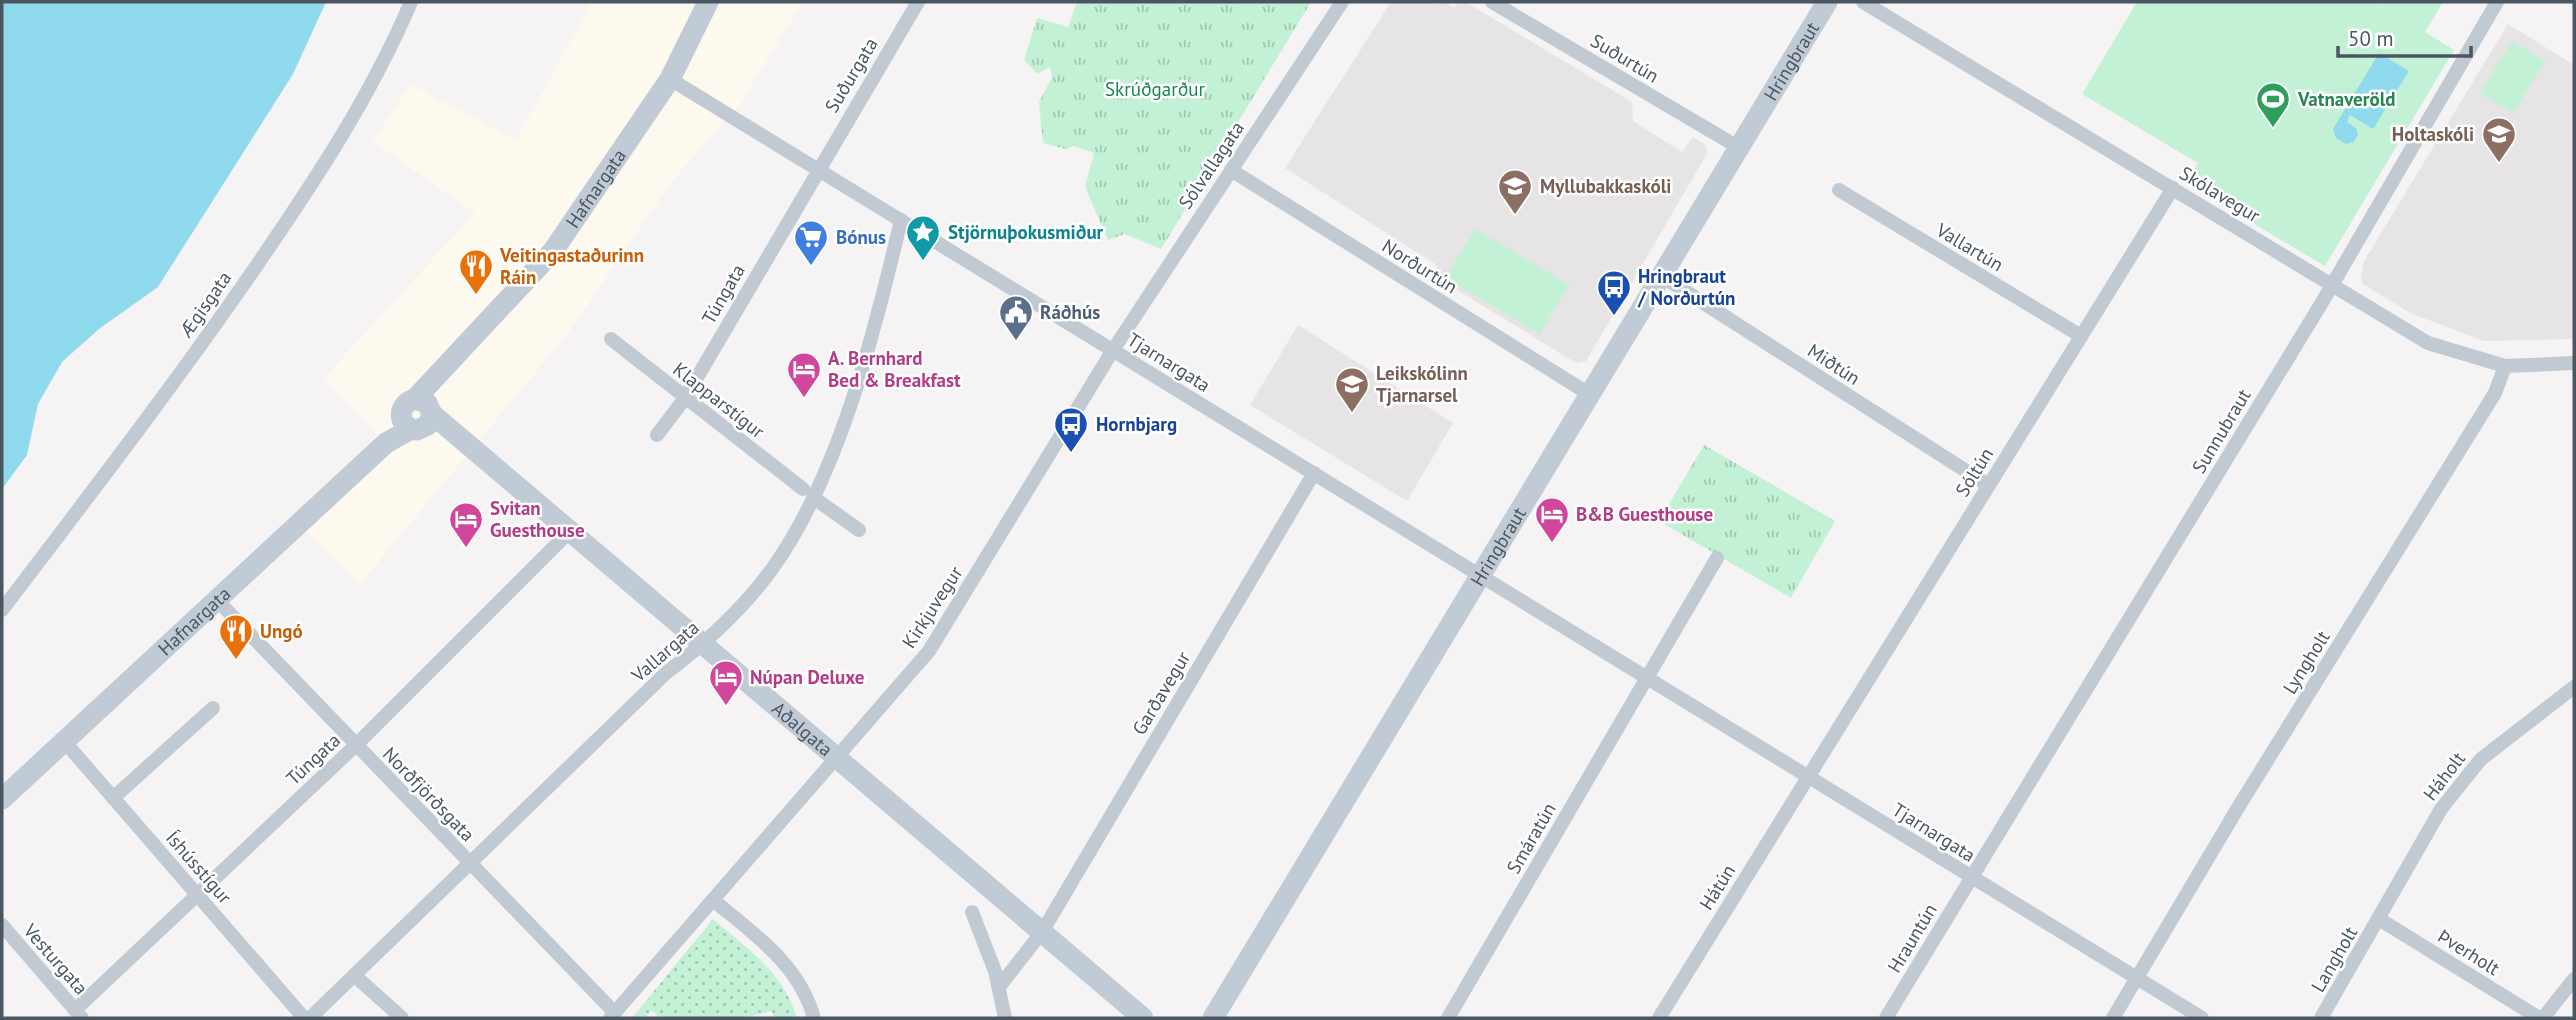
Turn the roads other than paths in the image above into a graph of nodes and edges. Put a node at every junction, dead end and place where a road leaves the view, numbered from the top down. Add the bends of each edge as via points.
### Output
1 (411, 2) edge
2 (708, 2) edge
3 (918, 2) edge
4 (1342, 2) edge
5 (1492, 2) edge
6 (1826, 2) edge
7 (1863, 2) edge
8 (2497, 2) edge
9 (670, 79) junction
10 (1738, 147) junction
11 (817, 169) junction
12 (1231, 170) junction
13 (2173, 188) junction
14 (1839, 190) dead end
15 (901, 220) junction
16 (1660, 275) junction
17 (2332, 284) junction
18 (2081, 336) junction
19 (611, 339) dead end
20 (1113, 350) junction
21 (2574, 363) edge
22 (2505, 366) junction
23 (1589, 394) junction
24 (685, 398) junction
25 (419, 416) junction
26 (657, 435) dead end
27 (1314, 473) junction
28 (1988, 485) junction
29 (809, 494) junction
30 (571, 530) junction
31 (859, 530) dead end
32 (1717, 558) dead end
33 (1481, 576) junction
34 (217, 600) junction
35 (2, 610) edge
36 (704, 644) junction
37 (1647, 678) junction
38 (2574, 687) edge
39 (213, 708) dead end
40 (64, 741) junction
41 (356, 745) junction
42 (836, 758) junction
43 (1808, 776) junction
44 (113, 798) junction
45 (2, 799) edge
46 (468, 862) junction
47 (1972, 877) junction
48 (197, 895) junction
49 (713, 900) junction
50 (972, 912) dead end
51 (2379, 919) junction
52 (2, 925) edge
53 (1042, 932) junction
54 (354, 975) junction
55 (2137, 979) junction
56 (2574, 979) edge
57 (999, 987) junction
58 (79, 1014) edge
59 (612, 1016) edge
60 (304, 1018) edge
61 (310, 1018) edge
62 (402, 1018) edge
63 (814, 1018) edge
64 (1005, 1018) edge
65 (1143, 1018) edge
66 (1213, 1018) edge
67 (1448, 1018) edge
68 (1659, 1018) edge
69 (1886, 1018) edge
70 (2113, 1018) edge
71 (2202, 1018) edge
72 (2321, 1018) edge
73 (2541, 1018) edge

1 - 35 street, Ægisgata via 330,160 190,359
2 - 9 street, Hafnargata
3 - 11 street, Suðurgata
4 - 12 street, Sólvallagata
5 - 10 street, Suðurtún
6 - 10 street, Hringbraut
7 - 13 street, Skólavegur
8 - 17 street, Sunnubraut
9 - 11 street, Tjarnargata
9 - 25 street, Hafnargata via 553,251 456,356
10 - 16 street, Hringbraut
11 - 15 street, Tjarnargata
11 - 24 street, Túngata
12 - 20 street, Sólvallagata
12 - 23 street, Norðurtún
13 - 17 street, Skólavegur
13 - 18 street, Sóltún
14 - 18 street, Vallartún
15 - 20 street, Tjarnargata
15 - 29 street, Vallargata via 844,425
16 - 23 street, Hringbraut
16 - 28 street, Miðtún
17 - 22 street, Skólavegur via 2428,343
17 - 47 street, Sunnubraut
18 - 28 street, Sóltún
19 - 24 street, Klapparstígur
20 - 27 street, Tjarnargata
20 - 42 street, Kirkjuvegur via 929,651
21 - 22 street, Skólavegur
22 - 55 street, Lyngholt via 2495,393
23 - 33 street, Hringbraut
24 - 26 street, Túngata
24 - 29 street, Klapparstígur
25 - 30 street, Aðalgata via 462,439
25 - 34 street, Hafnargata
27 - 33 street, Tjarnargata
27 - 53 street, Garðavegur
28 - 43 street, Sóltún
29 - 31 street, Klapparstígur
29 - 36 street, Vallargata via 772,569
30 - 36 street, Aðalgata
30 - 41 street, Túngata
32 - 37 street
33 - 37 street, Tjarnargata
33 - 66 street, Hringbraut
34 - 40 street, Hafnargata
34 - 41 street, Norðfjörðsgata
36 - 42 street, Aðalgata
36 - 46 street, Vallargata via 666,673
37 - 43 street, Tjarnargata
37 - 67 street, Smáratún
38 - 51 street, Háholt via 2481,759 2441,809
39 - 44 street
40 - 44 street, Íshússtígur
40 - 45 street, Hafnargata
41 - 46 street, Norðfjörðsgata
41 - 48 street, Túngata
42 - 49 street, Kirkjuvegur
42 - 53 street, Aðalgata
43 - 47 street, Tjarnargata
43 - 68 street, Hátún
44 - 48 street, Íshússtígur
46 - 54 street, Vallargata
46 - 59 street, Norðfjörðsgata
47 - 55 street, Tjarnargata
47 - 69 street, Hrauntún
48 - 58 street, Túngata
48 - 60 street, Íshússtígur
49 - 59 street, Kirkjuvegur
49 - 63 street via 783,960 804,991
50 - 57 street
51 - 72 street, Langholt
51 - 73 street, Þverholt
52 - 58 street, Vesturgata
53 - 57 street, Garðavegur
53 - 65 street, Aðalgata
54 - 61 street, Vallargata
54 - 62 street
55 - 70 street, Lyngholt
55 - 71 street, Tjarnargata
56 - 73 street
57 - 64 street

